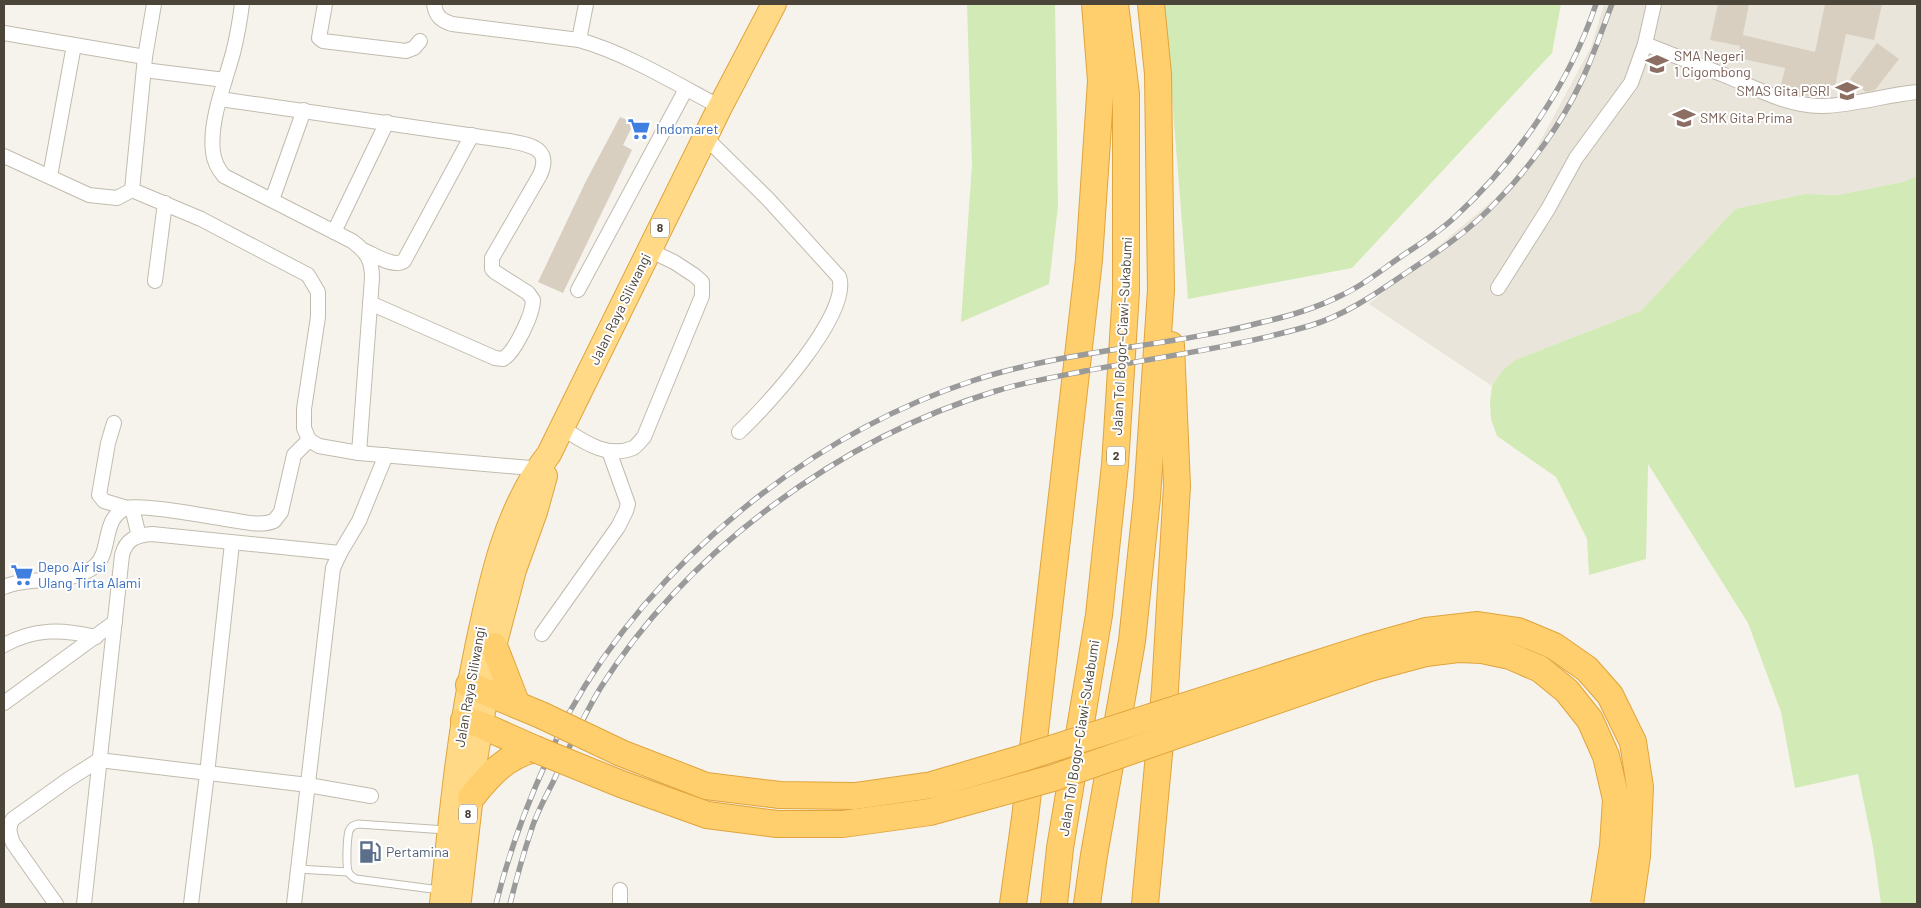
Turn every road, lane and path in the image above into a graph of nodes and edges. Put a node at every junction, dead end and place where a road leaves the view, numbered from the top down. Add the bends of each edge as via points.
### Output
1 (154, 4) edge
2 (242, 4) edge
3 (325, 4) edge
4 (434, 4) edge
5 (586, 4) edge
6 (774, 4) edge
7 (1096, 4) edge
8 (1115, 4) edge
9 (1151, 4) edge
10 (1654, 4) edge
11 (4, 33) edge
12 (579, 40) junction
13 (420, 41) dead end
14 (1645, 44) junction
15 (74, 45) junction
16 (144, 64) junction
17 (226, 80) junction
18 (686, 89) junction
19 (1917, 92) edge
20 (220, 99) junction
21 (720, 108) junction
22 (304, 110) junction
23 (387, 122) junction
24 (472, 135) junction
25 (705, 137) junction
26 (4, 156) edge
27 (50, 176) junction
28 (132, 190) junction
29 (272, 200) junction
30 (165, 203) junction
31 (334, 232) junction
32 (649, 250) junction
33 (364, 251) junction
34 (155, 281) dead end
35 (1498, 288) dead end
36 (578, 290) dead end
37 (1160, 290) junction
38 (370, 303) junction
39 (114, 423) dead end
40 (562, 428) junction
41 (739, 432) dead end
42 (309, 440) junction
43 (609, 451) junction
44 (358, 453) junction
45 (386, 455) junction
46 (545, 464) junction
47 (130, 508) junction
48 (139, 536) junction
49 (232, 543) junction
50 (340, 553) junction
51 (4, 587) edge
52 (115, 622) junction
53 (542, 634) dead end
54 (96, 637) junction
55 (4, 645) edge
56 (494, 646) junction
57 (477, 689) junction
58 (4, 703) edge
59 (529, 710) junction
60 (472, 722) junction
61 (535, 749) junction
62 (99, 760) junction
63 (207, 774) junction
64 (308, 785) junction
65 (371, 796) dead end
66 (471, 798) junction
67 (458, 830) junction
68 (298, 869) junction
69 (348, 872) junction
70 (451, 898) edge
71 (56, 904) edge
72 (84, 904) edge
73 (190, 904) edge
74 (294, 904) edge
75 (1013, 904) edge
76 (1054, 904) edge
77 (1087, 904) edge
78 (1145, 904) edge
79 (1604, 904) edge
80 (1630, 904) edge

1 - 16 street
2 - 17 street
3 - 13 street via 319,32 323,42 406,51
4 - 12 street via 440,19 452,24
5 - 12 street
6 - 21 highway, Jalan Raya Siliwangi / 8
7 - 75 highway via 1100,81 1089,260
8 - 76 highway, Jalan Tol Bogor–Ciawi–Sukabumi / 2 via 1126,94 1126,291 1115,465 1099,614 1060,848
9 - 37 highway via 1158,74
10 - 14 street
11 - 15 street
12 - 18 street via 601,47
14 - 19 street via 1804,105 1830,105
14 - 35 street via 1631,83 1576,158
15 - 16 street
15 - 27 street
16 - 17 street
16 - 28 street
17 - 20 street
18 - 21 street
18 - 36 street
20 - 22 street
20 - 29 street via 212,140 218,169 224,176
21 - 25 highway, Jalan Raya Siliwangi / 8
22 - 23 street
22 - 29 street
23 - 24 street
23 - 31 street
24 - 33 street via 404,261 394,263
24 - 38 street via 529,145 538,150 543,159 540,175 492,258 492,269 528,293 533,300 530,314 512,349 503,359 495,358
25 - 32 highway, Jalan Raya Siliwangi / 8
25 - 41 street via 768,199 841,282 837,305 826,328 792,374
26 - 27 street
27 - 28 street via 100,197 117,198
28 - 30 street
29 - 31 street
30 - 34 street
30 - 42 street via 308,275 318,292 318,317 304,409 304,428
31 - 33 street
32 - 40 highway, Jalan Raya Siliwangi / 8
32 - 43 street via 694,275 702,282 702,296 644,437 634,447
33 - 38 street via 371,261
37 - 77 highway via 1147,498 1132,641
37 - 78 highway via 1171,340 1176,486 1165,690
38 - 44 street
39 - 47 street via 99,495 104,502
40 - 43 street via 586,443
40 - 46 highway, Jalan Raya Siliwangi / 8
42 - 44 street via 319,446
42 - 47 street via 294,455 282,512 274,522 252,523 159,509
43 - 53 street via 628,504 626,512
44 - 45 street
45 - 46 street
45 - 50 street via 359,521
46 - 56 highway, Jalan Raya Siliwangi / 8 via 535,512 514,570
46 - 57 highway, Jalan Raya Siliwangi / 8 via 520,504 499,556 484,612
47 - 48 street
47 - 51 street via 110,525 102,556 95,566 73,576 26,580
48 - 49 street via 152,534
48 - 52 street via 129,541 122,555
49 - 50 street
49 - 63 street
50 - 64 street via 333,568
52 - 54 street
52 - 62 street
54 - 55 street via 54,631 29,635
54 - 58 street
56 - 57 highway, Jalan Raya Siliwangi / 8
56 - 59 highway
57 - 59 highway
57 - 60 highway, Jalan Raya Siliwangi / 8
59 - 80 highway, bridge via 621,753 706,786 780,795 855,796 941,782 1426,631 1478,625 1518,631 1554,646 1587,670 1610,695 1632,742 1640,787 1637,856
60 - 61 highway
60 - 66 highway, Jalan Raya Siliwangi / 8
60 - 67 highway, Jalan Raya Siliwangi / 8
61 - 66 highway via 500,765
61 - 79 highway, bridge via 707,815 777,824 843,824 930,812 1053,778 1370,668 1426,653 1482,650 1510,656 1540,670 1567,691 1590,720 1606,756 1616,798
62 - 63 street
62 - 71 street via 10,824 13,843
62 - 72 street
63 - 64 street
63 - 73 street
64 - 65 street
64 - 68 street
66 - 67 highway, Jalan Raya Siliwangi / 8
67 - 69 lane via 358,824 349,831
67 - 70 highway, Jalan Raya Siliwangi / 8
68 - 69 lane
68 - 74 street
69 - 70 lane via 356,879

